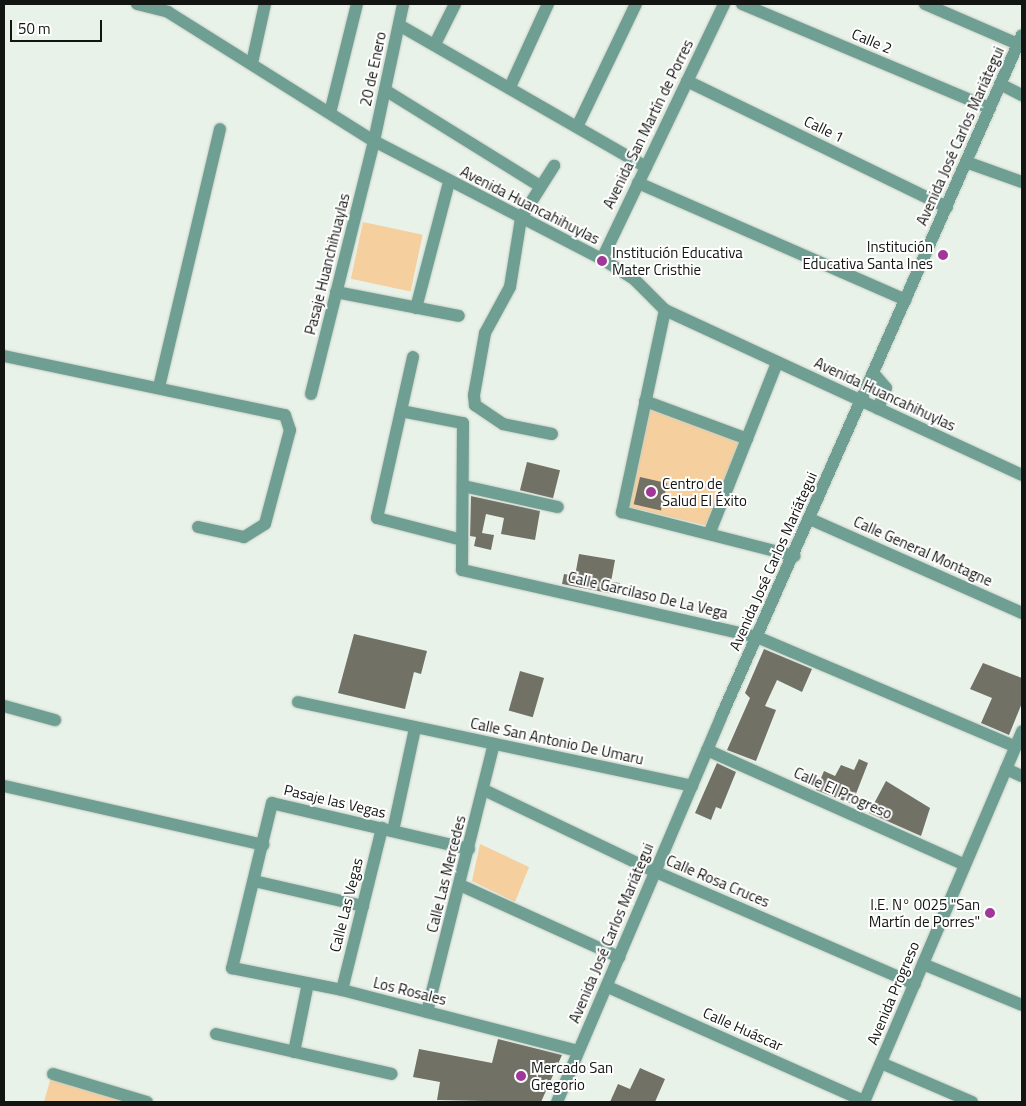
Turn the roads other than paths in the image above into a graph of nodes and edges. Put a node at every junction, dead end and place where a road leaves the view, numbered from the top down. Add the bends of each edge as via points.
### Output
1 (137, 4) edge
2 (265, 4) edge
3 (357, 4) edge
4 (403, 4) edge
5 (455, 4) edge
6 (548, 4) edge
7 (636, 4) edge
8 (742, 4) edge
9 (926, 4) edge
10 (718, 5) edge
11 (169, 8) edge
12 (399, 25) junction
13 (1020, 40) edge
14 (435, 44) junction
15 (252, 63) junction
16 (687, 81) junction
17 (1000, 84) junction
18 (510, 88) junction
19 (385, 90) junction
20 (1022, 94) edge
21 (990, 108) junction
22 (330, 113) junction
23 (577, 127) junction
24 (220, 129) dead end
25 (374, 141) junction
26 (966, 162) junction
27 (554, 166) dead end
28 (646, 167) junction
29 (449, 182) junction
30 (638, 182) junction
31 (1022, 182) edge
32 (540, 186) junction
33 (947, 207) junction
34 (521, 218) junction
35 (602, 259) junction
36 (336, 292) junction
37 (906, 300) junction
38 (416, 308) junction
39 (665, 310) junction
40 (459, 316) dead end
41 (4, 356) edge
42 (413, 356) dead end
43 (777, 363) junction
44 (874, 374) junction
45 (159, 387) junction
46 (311, 394) dead end
47 (645, 401) junction
48 (862, 402) junction
49 (878, 409) junction
50 (401, 411) junction
51 (552, 434) dead end
52 (747, 439) junction
53 (1022, 475) edge
54 (463, 486) junction
55 (558, 507) dead end
56 (810, 519) junction
57 (198, 527) dead end
58 (710, 532) junction
59 (462, 540) junction
60 (794, 556) junction
61 (1022, 613) edge
62 (757, 636) junction
63 (298, 702) dead end
64 (4, 706) edge
65 (55, 720) dead end
66 (415, 728) junction
67 (1022, 731) edge
68 (494, 744) junction
69 (1016, 747) junction
70 (707, 750) junction
71 (1006, 770) junction
72 (1022, 776) edge
73 (4, 786) edge
74 (692, 786) junction
75 (484, 790) junction
76 (387, 830) junction
77 (263, 845) junction
78 (469, 848) junction
79 (965, 865) junction
80 (656, 872) junction
81 (254, 881) junction
82 (460, 885) junction
83 (363, 906) junction
84 (619, 957) junction
85 (923, 964) junction
86 (232, 968) joint
87 (308, 984) junction
88 (914, 984) junction
89 (608, 986) junction
90 (342, 990) junction
91 (1022, 1005) edge
92 (428, 1012) junction
93 (216, 1034) dead end
94 (578, 1051) junction
95 (294, 1052) junction
96 (881, 1063) junction
97 (53, 1074) dead end
98 (392, 1074) dead end
99 (147, 1102) edge
100 (556, 1102) edge
101 (864, 1102) edge
102 (972, 1102) edge

1 - 11 street, Avenida Huancahihuylas
2 - 15 street
3 - 22 street
4 - 12 street, 20 de Enero
5 - 14 street
6 - 18 street
7 - 23 street
8 - 21 street, Calle 2
9 - 13 street
10 - 16 street, Avenida San Martín de Porres
11 - 15 street, Avenida Huancahihuylas
12 - 14 street
12 - 19 street, 20 de Enero
13 - 17 street, Avenida José Carlos Mariátegui
14 - 18 street
15 - 22 street, Avenida Huancahihuylas
16 - 28 street, Avenida San Martín de Porres
16 - 33 street, Calle 1
17 - 20 street
17 - 21 street, Avenida José Carlos Mariátegui
18 - 23 street
19 - 25 street, 20 de Enero
19 - 32 street
21 - 26 street, Avenida José Carlos Mariátegui
22 - 25 street, Avenida Huancahihuylas
23 - 28 street
24 - 45 street
25 - 29 street, Avenida Huancahihuylas
25 - 36 street, Pasaje Huanchihuaylas
26 - 31 street
26 - 33 street, Avenida José Carlos Mariátegui
27 - 32 street
28 - 30 street, Avenida San Martín de Porres
29 - 34 street, Avenida Huancahihuylas
29 - 38 street
30 - 35 street, Avenida San Martín de Porres
30 - 37 street
32 - 34 street
33 - 37 street, Avenida José Carlos Mariátegui
34 - 35 street, Avenida Huancahihuylas
34 - 51 street via 510,287 485,333 474,395 480,410 503,424
35 - 39 street, Avenida Huancahihuylas via 635,280
36 - 38 street
36 - 46 street, Pasaje Huanchihuaylas
37 - 44 street, Avenida José Carlos Mariátegui
38 - 40 street
39 - 43 street, Avenida Huancahihuylas
39 - 47 street
41 - 45 street
42 - 50 street
43 - 48 street, Avenida Huancahihuylas
43 - 52 street
44 - 48 street, Avenida José Carlos Mariátegui
44 - 49 street via 886,388
45 - 57 street via 282,413 290,425 261,528 244,537
47 - 52 street
47 - 58 street via 622,512
48 - 49 street, Avenida Huancahihuylas
48 - 56 street, Avenida José Carlos Mariátegui
49 - 53 street, Avenida Huancahihuylas
50 - 54 street via 464,423
50 - 59 street via 377,518
52 - 58 street
54 - 55 street
54 - 59 street
56 - 60 street, Avenida José Carlos Mariátegui
56 - 61 street, Calle General Montagne
58 - 60 street
59 - 62 street, Calle Garcilaso De La Vega via 462,570
60 - 62 street, Avenida José Carlos Mariátegui
62 - 69 street, Calle Garcilaso De La Vega
62 - 70 street, Avenida José Carlos Mariátegui
63 - 66 street, Calle San Antonio De Umaru
64 - 65 street
66 - 68 street, Calle San Antonio De Umaru
66 - 76 street, Calle Las Vegas
67 - 69 street, Avenida Progreso
68 - 74 street, Calle San Antonio De Umaru
68 - 75 street, Calle Las Mercedes
69 - 71 street, Avenida Progreso
70 - 74 street, Avenida José Carlos Mariátegui
70 - 79 street, Calle El Progreso
71 - 72 street
71 - 79 street, Avenida Progreso
73 - 77 street
74 - 80 street, Avenida José Carlos Mariátegui
75 - 78 street, Calle Las Mercedes
75 - 80 street, Calle Rosa Cruces
76 - 77 street, Pasaje las Vegas via 272,803
76 - 78 street, Pasaje las Vegas
76 - 83 street, Calle Las Vegas
77 - 81 street, Pasaje las Vegas
78 - 82 street, Calle Las Mercedes
79 - 85 street, Avenida Progreso
80 - 84 street, Avenida José Carlos Mariátegui
80 - 88 street, Calle Rosa Cruces
81 - 83 street
81 - 86 street, Pasaje las Vegas
82 - 84 street
82 - 92 street, Calle Las Mercedes
83 - 90 street, Calle Las Vegas
84 - 89 street, Avenida José Carlos Mariátegui
85 - 88 street, Avenida Progreso
85 - 91 street
86 - 87 street, Los Rosales
87 - 90 street, Los Rosales
87 - 95 street
88 - 96 street, Avenida Progreso
89 - 94 street, Avenida José Carlos Mariátegui
89 - 101 street, Calle Huáscar
90 - 92 street, Los Rosales
92 - 94 street, Los Rosales
93 - 95 street
94 - 100 street, Avenida José Carlos Mariátegui
95 - 98 street
96 - 101 street, Avenida Progreso
96 - 102 street
97 - 99 street

